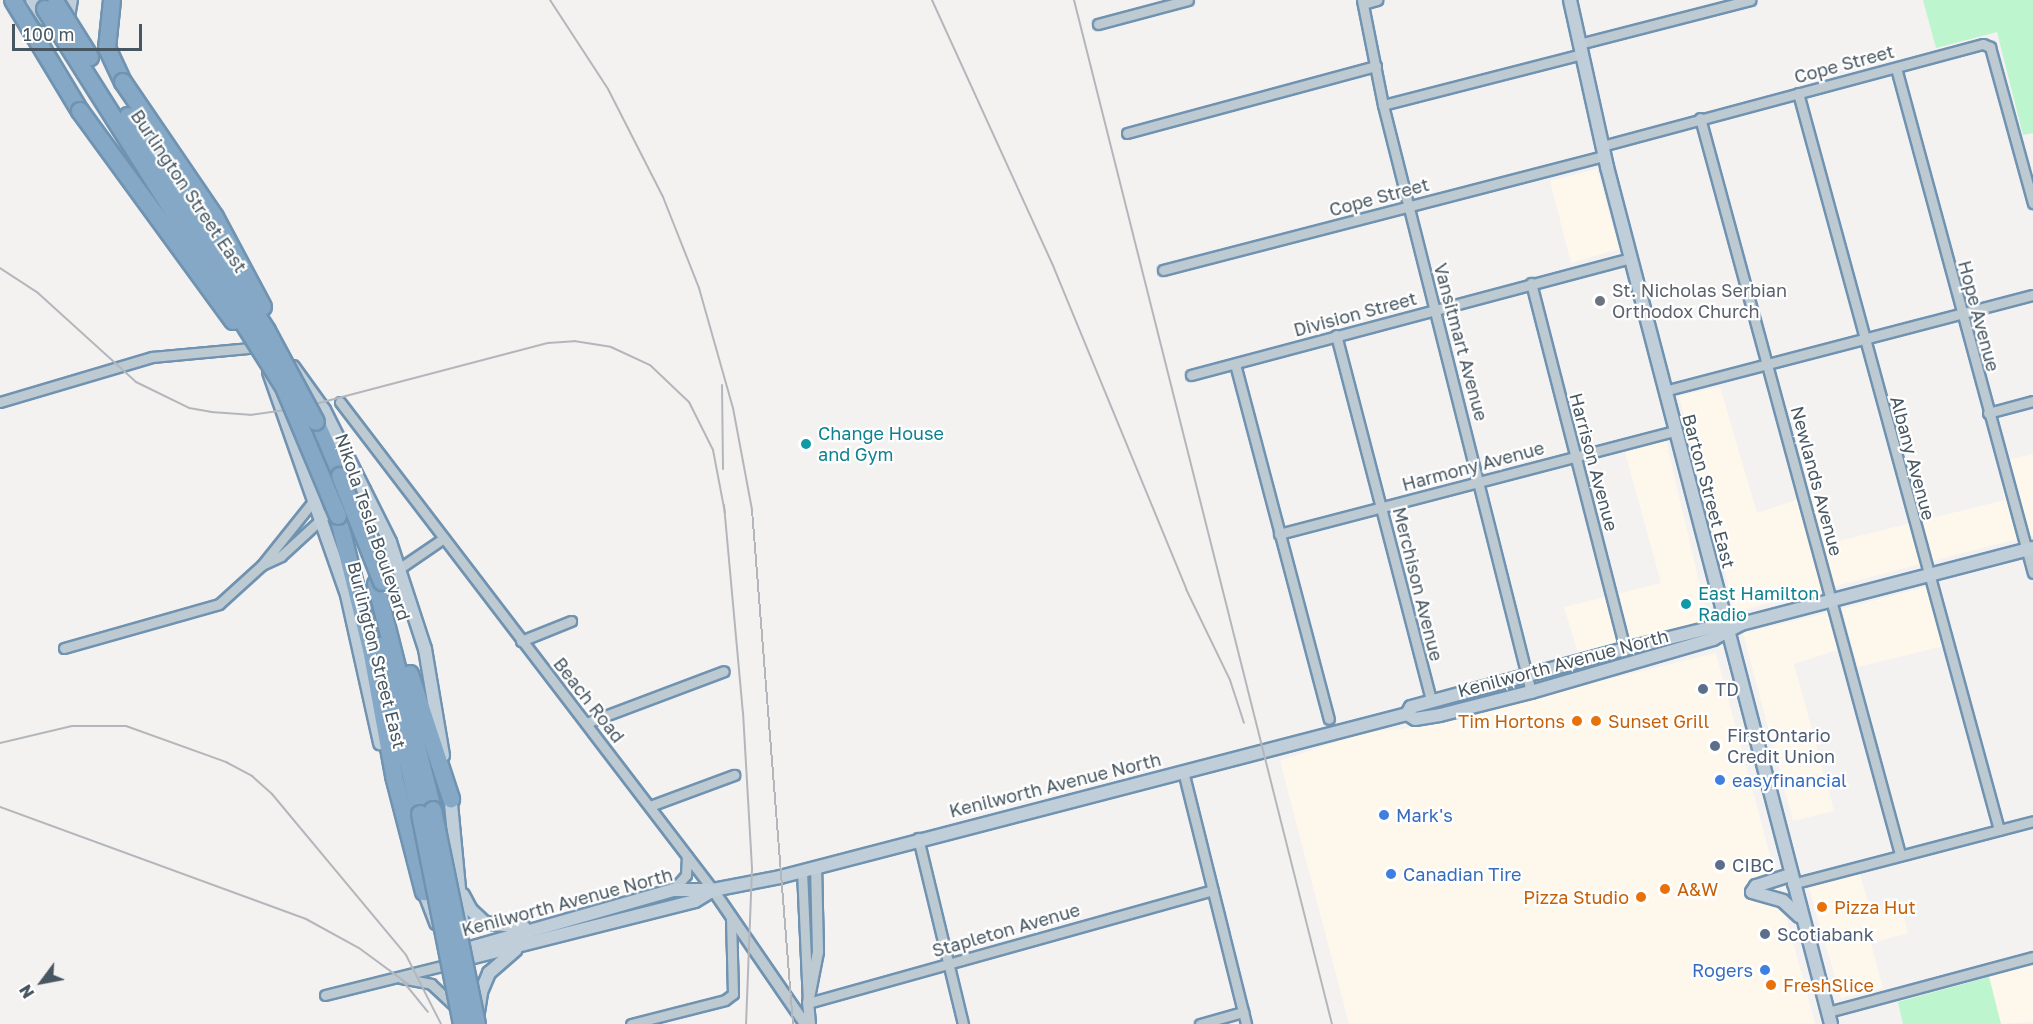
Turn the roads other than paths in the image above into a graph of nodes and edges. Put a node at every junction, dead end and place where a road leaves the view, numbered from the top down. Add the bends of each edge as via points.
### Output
1 (13, 0) edge
2 (32, 0) edge
3 (39, 0) edge
4 (47, 0) edge
5 (54, 0) edge
6 (71, 0) edge
7 (1188, 0) edge
8 (1377, 0) edge
9 (1570, 0) edge
10 (1750, 0) edge
11 (112, 1) edge
12 (1363, 2) edge
13 (1098, 24) dead end
14 (74, 42) junction
15 (1580, 49) junction
16 (1376, 66) junction
17 (1896, 68) junction
18 (1798, 93) junction
19 (109, 103) junction
20 (1383, 105) junction
21 (1700, 118) junction
22 (1127, 133) dead end
23 (1603, 151) junction
24 (2033, 203) edge
25 (1408, 206) junction
26 (1631, 258) junction
27 (1163, 270) dead end
28 (1531, 283) junction
29 (2033, 295) edge
30 (240, 299) junction
31 (1435, 310) junction
32 (1961, 315) junction
33 (1336, 335) junction
34 (1865, 340) junction
35 (276, 346) junction
36 (259, 347) junction
37 (1235, 364) junction
38 (1767, 365) junction
39 (1191, 375) dead end
40 (1664, 391) junction
41 (2033, 401) edge
42 (0, 402) edge
43 (340, 402) dead end
44 (1988, 413) junction
45 (316, 422) junction
46 (1675, 431) junction
47 (309, 443) junction
48 (1576, 456) junction
49 (1480, 481) junction
50 (365, 489) junction
51 (314, 496) junction
52 (1382, 507) junction
53 (330, 517) junction
54 (1279, 534) junction
55 (444, 538) junction
56 (2030, 548) edge
57 (262, 565) junction
58 (400, 568) junction
59 (2033, 573) edge
60 (1928, 574) junction
61 (370, 586) junction
62 (1832, 600) junction
63 (571, 621) dead end
64 (1726, 629) junction
65 (522, 641) junction
66 (64, 648) dead end
67 (1625, 649) junction
68 (724, 671) dead end
69 (1527, 676) junction
70 (1531, 692) junction
71 (1431, 701) junction
72 (1407, 714) junction
73 (1329, 719) dead end
74 (586, 723) junction
75 (1183, 771) junction
76 (734, 775) dead end
77 (451, 799) junction
78 (650, 806) junction
79 (2033, 821) edge
80 (1999, 830) junction
81 (918, 838) junction
82 (686, 854) junction
83 (1900, 854) junction
84 (816, 867) junction
85 (802, 871) junction
86 (1791, 880) junction
87 (459, 887) junction
88 (713, 890) junction
89 (1213, 890) junction
90 (674, 891) junction
91 (424, 892) junction
92 (731, 919) junction
93 (1803, 920) junction
94 (537, 927) junction
95 (527, 945) junction
96 (466, 953) junction
97 (2033, 957) edge
98 (448, 961) junction
99 (948, 963) junction
100 (392, 978) junction
101 (325, 995) dead end
102 (808, 1003) junction
103 (1243, 1012) junction
104 (1829, 1018) edge
105 (471, 1024) edge
106 (631, 1024) edge
107 (805, 1024) edge
108 (810, 1024) edge
109 (963, 1024) edge
110 (1200, 1024) edge
111 (1246, 1024) edge

1 - 47 highway, bridge via 80,111 277,382
2 - 19 main road, Burlington Street East
3 - 47 highway, Nikola Tesla Boulevard, bridge via 258,341
4 - 14 main road, Burlington Street East
5 - 45 highway, Nikola Tesla Boulevard, bridge via 267,331
6 - 14 main road via 67,20
7 - 13 street
8 - 12 street
9 - 15 main road, Barton Street East
10 - 15 street
11 - 45 highway, bridge via 107,48 123,82 215,217 274,328
12 - 16 street, Vansitmart Avenue
14 - 19 main road, Burlington Street East
15 - 20 street
15 - 23 main road, Barton Street East
16 - 20 street, Vansitmart Avenue
16 - 22 street
17 - 18 street, Cope Street
17 - 24 street, Cope Street via 1983,44 1990,46
17 - 32 street, Hope Avenue
18 - 21 street, Cope Street
18 - 34 street, Albany Avenue
19 - 30 main road, Burlington Street East
20 - 25 street, Vansitmart Avenue
21 - 23 street, Cope Street
21 - 38 street, Newlands Avenue
23 - 25 street, Cope Street
23 - 26 main road, Barton Street East
25 - 27 street, Cope Street
25 - 31 street, Vansitmart Avenue
26 - 28 street, Division Street
26 - 40 main road, Barton Street East
28 - 31 street, Division Street
28 - 48 street, Harrison Avenue
29 - 32 street
30 - 35 main road, Burlington Street East
30 - 36 main road, Burlington Street East
31 - 33 street, Division Street
31 - 49 street, Vansitmart Avenue
32 - 34 street
32 - 44 street, Hope Avenue
33 - 37 street, Division Street
33 - 52 street, Merchison Avenue
34 - 38 street
34 - 60 street, Albany Avenue
35 - 36 street
35 - 50 main road, Burlington Street East via 316,396
36 - 42 street via 152,357
36 - 51 main road, Burlington Street East
37 - 39 street, Division Street
37 - 54 street
38 - 40 street
38 - 62 street, Newlands Avenue
40 - 46 main road, Barton Street East
41 - 44 street
43 - 55 street, Beach Road
44 - 56 street, Hope Avenue
45 - 61 highway, Nikola Tesla Boulevard, bridge via 340,476
46 - 48 street, Harmony Avenue
46 - 64 main road, Barton Street East
47 - 53 highway, Nikola Tesla Boulevard, bridge
48 - 49 street, Harmony Avenue
48 - 67 street, Harrison Avenue
49 - 52 street, Harmony Avenue
49 - 69 street, Vansitmart Avenue
50 - 51 street via 339,488
50 - 53 street
50 - 58 main road, Burlington Street East
51 - 53 main road, Burlington Street East
51 - 57 street
52 - 54 street, Harmony Avenue
52 - 71 street, Merchison Avenue
53 - 57 street via 281,556
53 - 61 highway, Nikola Tesla Boulevard
53 - 91 main road, Burlington Street East via 385,766
54 - 73 street
55 - 58 street
55 - 65 street, Beach Road
56 - 59 street, Hope Avenue
56 - 60 main road, Kenilworth Avenue North
57 - 66 street via 219,604
58 - 77 main road, Burlington Street East via 425,649
60 - 62 main road, Kenilworth Avenue North
60 - 80 street, Albany Avenue
61 - 77 highway
61 - 91 highway via 394,776
61 - 105 highway, Nikola Tesla Boulevard, bridge via 427,812
62 - 64 main road, Kenilworth Avenue North
62 - 83 street, Newlands Avenue
63 - 65 street
64 - 67 main road, Kenilworth Avenue North via 1709,628
64 - 70 main road, Kenilworth Avenue North via 1713,639
64 - 86 main road, Barton Street East
65 - 74 street, Beach Road
67 - 69 main road, Kenilworth Avenue North
68 - 74 street
69 - 70 street, Vansitmart Avenue
69 - 71 main road, Kenilworth Avenue North
70 - 72 main road, Kenilworth Avenue North via 1432,716 1415,719
71 - 72 main road, Kenilworth Avenue North via 1411,706
72 - 75 main road, Kenilworth Avenue North
74 - 78 street, Beach Road
75 - 81 main road, Kenilworth Avenue North
75 - 89 street
76 - 78 street
77 - 87 main road, Burlington Street East
78 - 82 street, Beach Road
79 - 80 street
80 - 83 street
81 - 84 main road, Kenilworth Avenue North
81 - 99 street
82 - 88 street, Beach Road
82 - 90 street via 686,874
83 - 86 street
84 - 85 main road, Kenilworth Avenue North
84 - 102 street via 818,952
85 - 88 main road, Kenilworth Avenue North
85 - 102 street
86 - 93 main road, Barton Street East
86 - 93 main road via 1756,886 1752,892 1784,901
87 - 94 main road via 471,910 485,923
87 - 96 main road, Burlington Street East
88 - 90 main road, Kenilworth Avenue North
88 - 92 street, Beach Road
88 - 95 main road, Kenilworth Avenue North via 695,901
89 - 99 street, Stapleton Avenue
89 - 103 street
90 - 94 main road, Kenilworth Avenue North
91 - 98 main road, Burlington Street East
92 - 106 street via 733,994 725,1000
92 - 107 street, Beach Road
93 - 104 main road, Barton Street East
94 - 96 main road, Kenilworth Avenue North
95 - 96 main road, Kenilworth Avenue North
95 - 105 main road via 507,954 489,973
96 - 98 main road, Kenilworth Avenue North
96 - 105 main road, Burlington Street East
97 - 104 street
98 - 100 street, Kenilworth Avenue North
98 - 105 main road, Burlington Street East
99 - 102 street, Stapleton Avenue
99 - 109 street
100 - 101 street, Kenilworth Avenue North
100 - 105 street via 423,981 438,988
102 - 108 street
103 - 110 street
103 - 111 street

